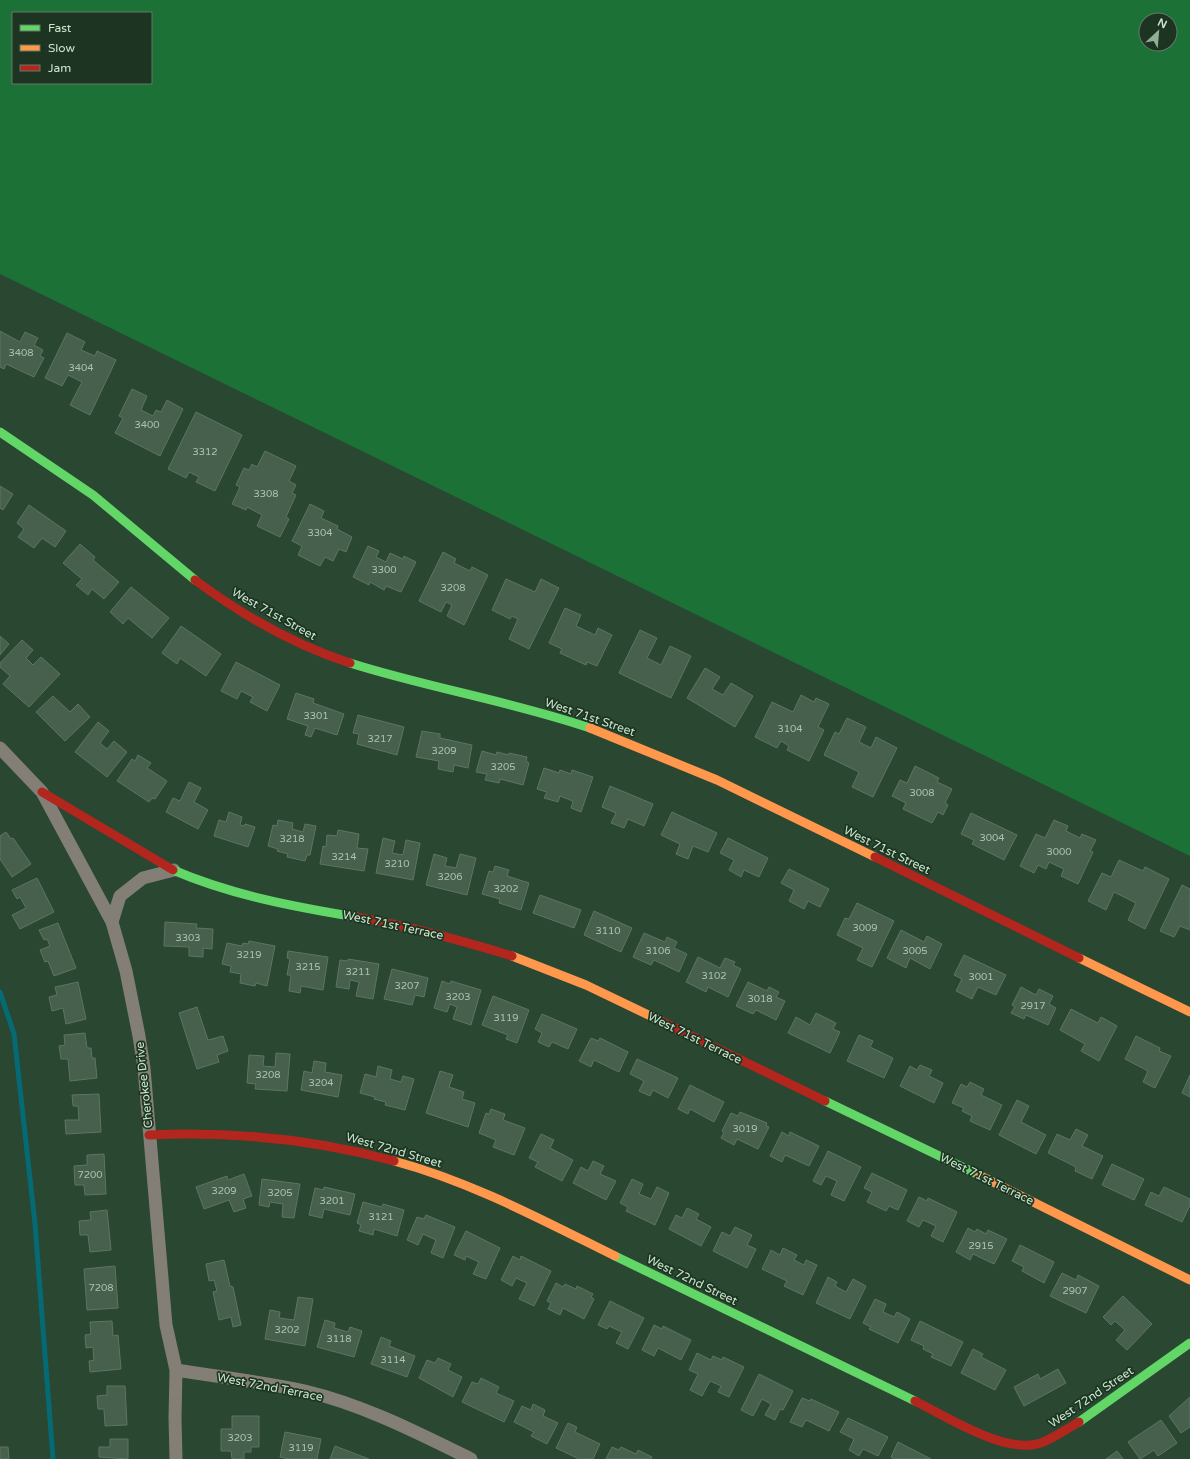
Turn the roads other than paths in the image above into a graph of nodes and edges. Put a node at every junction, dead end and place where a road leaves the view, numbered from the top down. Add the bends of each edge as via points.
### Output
1 (0, 432) edge
2 (0, 748) edge
3 (42, 792) junction
4 (174, 870) junction
5 (112, 922) junction
6 (1190, 1012) edge
7 (149, 1135) junction
8 (1190, 1280) edge
9 (1190, 1343) edge
10 (176, 1370) junction
11 (176, 1459) edge
12 (472, 1459) edge

1 - 6 street, West 71st Street via 62,472 123,519 192,578 235,608 286,637 375,672 522,706 655,753 717,780
2 - 3 street, Cherokee Drive
3 - 4 street, West 71st Terrace
3 - 5 street, Cherokee Drive
4 - 5 street via 143,878 120,896
4 - 8 street, West 71st Terrace via 230,890 285,904 399,924 460,940 571,979 1066,1217
5 - 7 street, Cherokee Drive via 126,971 139,1036
7 - 9 street, West 72nd Street via 206,1133 284,1138 342,1148 403,1163 455,1181 508,1203 995,1440 1014,1445 1040,1443 1068,1429
7 - 10 street, Cherokee Drive via 166,1325
10 - 11 street, Cherokee Drive
10 - 12 street, West 72nd Terrace via 306,1392 350,1404 407,1427

